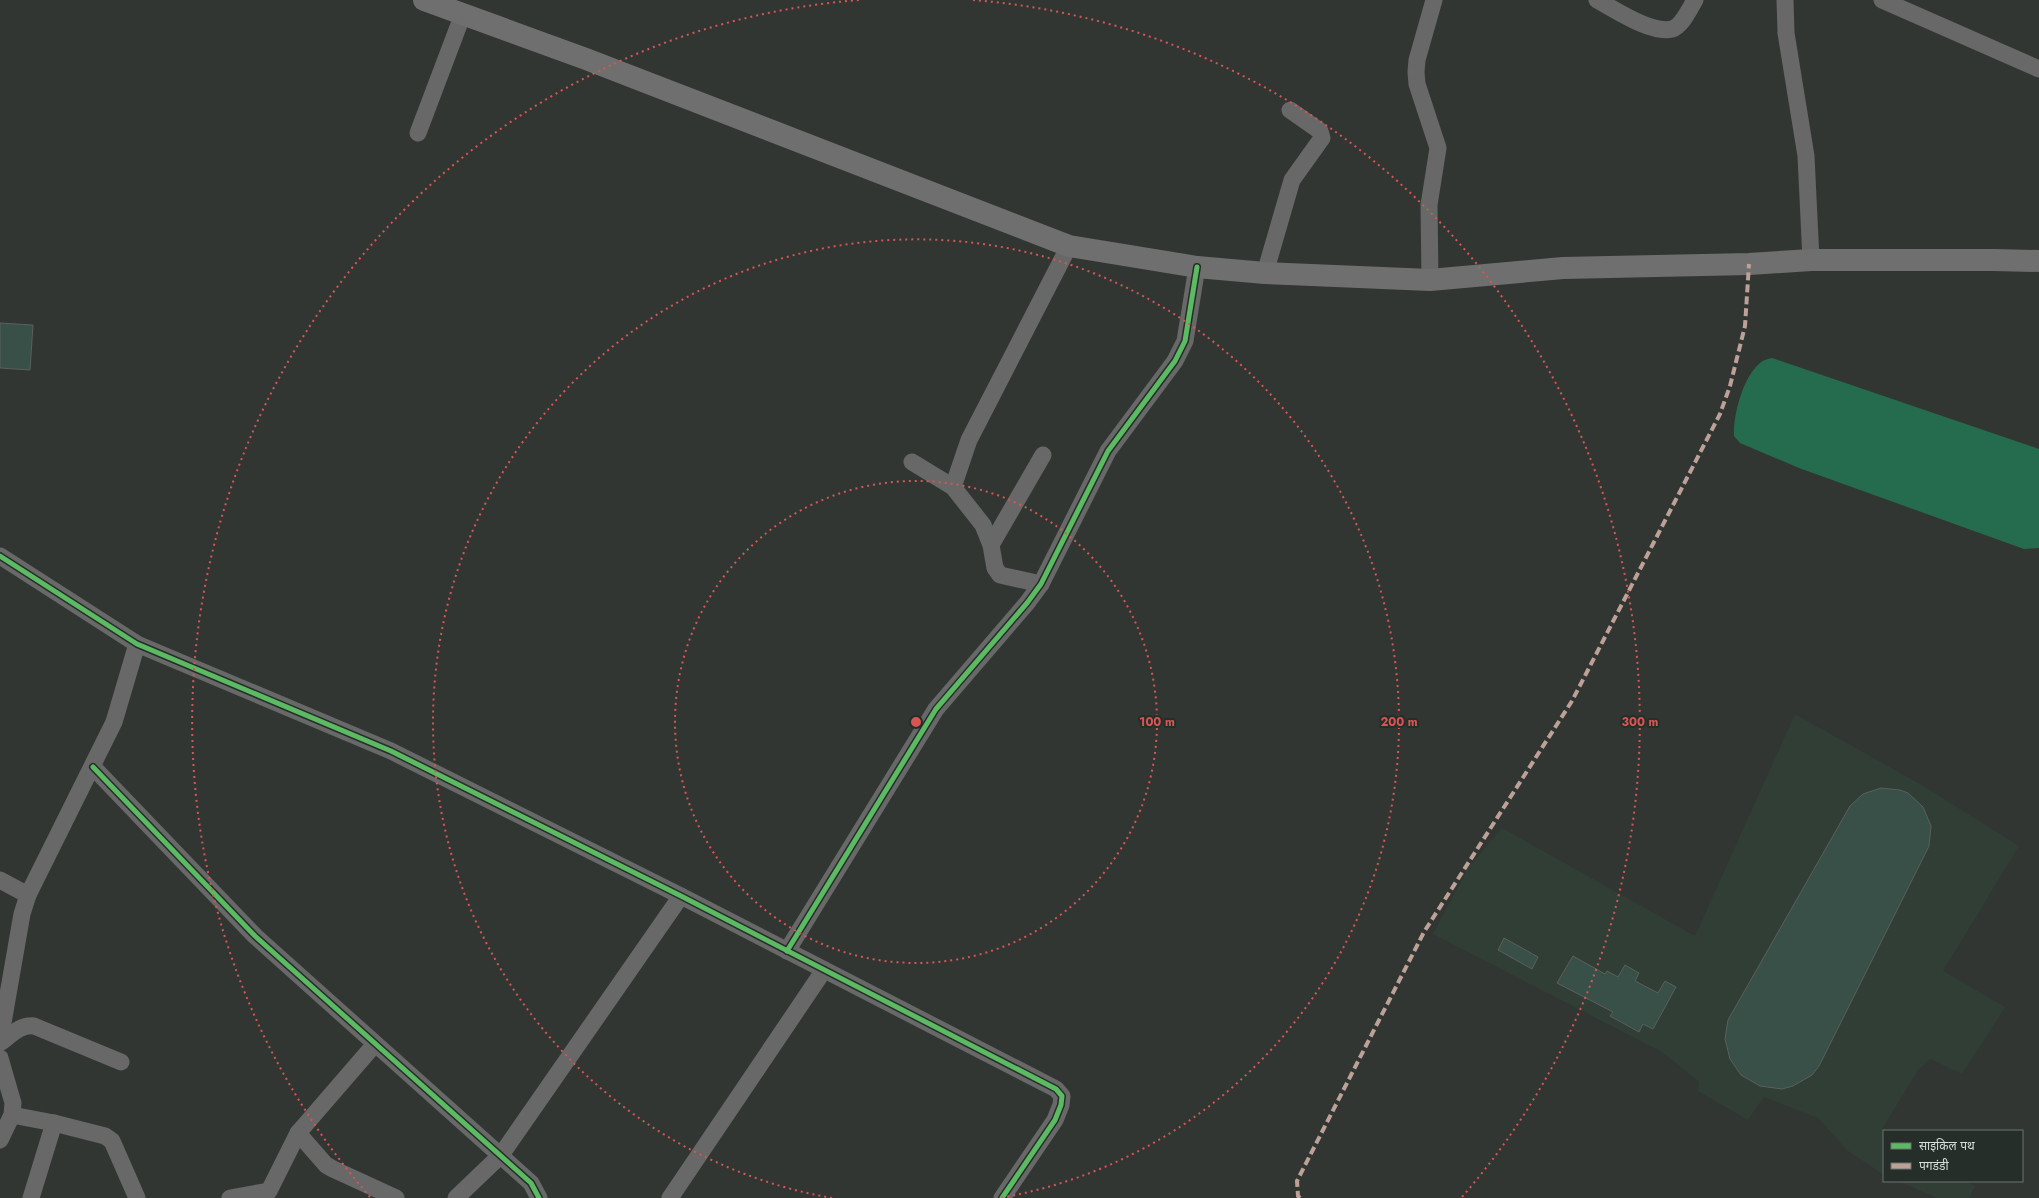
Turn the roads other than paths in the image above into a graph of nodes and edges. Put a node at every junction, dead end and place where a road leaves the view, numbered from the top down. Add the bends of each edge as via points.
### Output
1 (1434, 0) edge
2 (1597, 0) edge
3 (1695, 0) edge
4 (1785, 0) edge
5 (1882, 0) edge
6 (436, 2) edge
7 (1617, 5) edge
8 (463, 14) junction
9 (2039, 69) edge
10 (1290, 110) dead end
11 (418, 133) dead end
12 (1069, 246) junction
13 (1811, 260) junction
14 (2039, 262) edge
15 (1197, 267) junction
16 (1265, 273) junction
17 (1430, 280) junction
18 (1043, 455) dead end
19 (912, 462) dead end
20 (953, 487) junction
21 (991, 545) junction
22 (0, 556) edge
23 (1041, 584) junction
24 (137, 644) junction
25 (93, 767) junction
26 (0, 880) edge
27 (28, 895) junction
28 (681, 896) junction
29 (787, 951) junction
30 (824, 970) junction
31 (0, 1040) edge
32 (0, 1043) edge
33 (374, 1044) junction
34 (0, 1058) edge
35 (121, 1062) dead end
36 (8, 1106) edge
37 (54, 1123) junction
38 (298, 1133) junction
39 (0, 1140) edge
40 (501, 1155) junction
41 (274, 1195) edge
42 (31, 1198) edge
43 (137, 1198) edge
44 (230, 1198) edge
45 (396, 1198) edge
46 (456, 1198) edge
47 (539, 1198) edge
48 (670, 1198) edge
49 (1002, 1198) edge

1 - 17 street via 1416,72 1417,84 1438,148 1429,205
2 - 7 street
3 - 7 street via 1680,23 1672,28 1652,28
4 - 13 street via 1786,34 1806,156
5 - 9 street
6 - 8 highway
8 - 11 street
8 - 12 highway
10 - 16 street via 1320,131 1322,138 1292,180
12 - 15 highway
12 - 20 street via 968,440
13 - 14 highway
13 - 17 highway via 1563,268
15 - 16 highway
15 - 23 street via 1184,341 1175,361 1108,451
16 - 17 highway
18 - 21 street
19 - 20 street
20 - 21 street via 983,525
21 - 23 street via 995,568 1000,575
22 - 24 street
23 - 29 street via 936,709
24 - 25 street via 114,722
24 - 28 street via 378,745
25 - 27 street
25 - 33 street via 255,936
26 - 27 street
27 - 31 street via 22,914
28 - 29 street
28 - 40 street
29 - 30 street
30 - 48 street
30 - 49 street via 1056,1089 1062,1096 1055,1120
32 - 35 street via 20,1028 34,1026
33 - 38 street
33 - 40 street
34 - 36 street
36 - 37 street
36 - 39 street
37 - 42 street
37 - 43 street via 105,1136 112,1141
38 - 41 street
38 - 45 street via 326,1165
40 - 46 street
40 - 47 street via 531,1183
41 - 44 street

